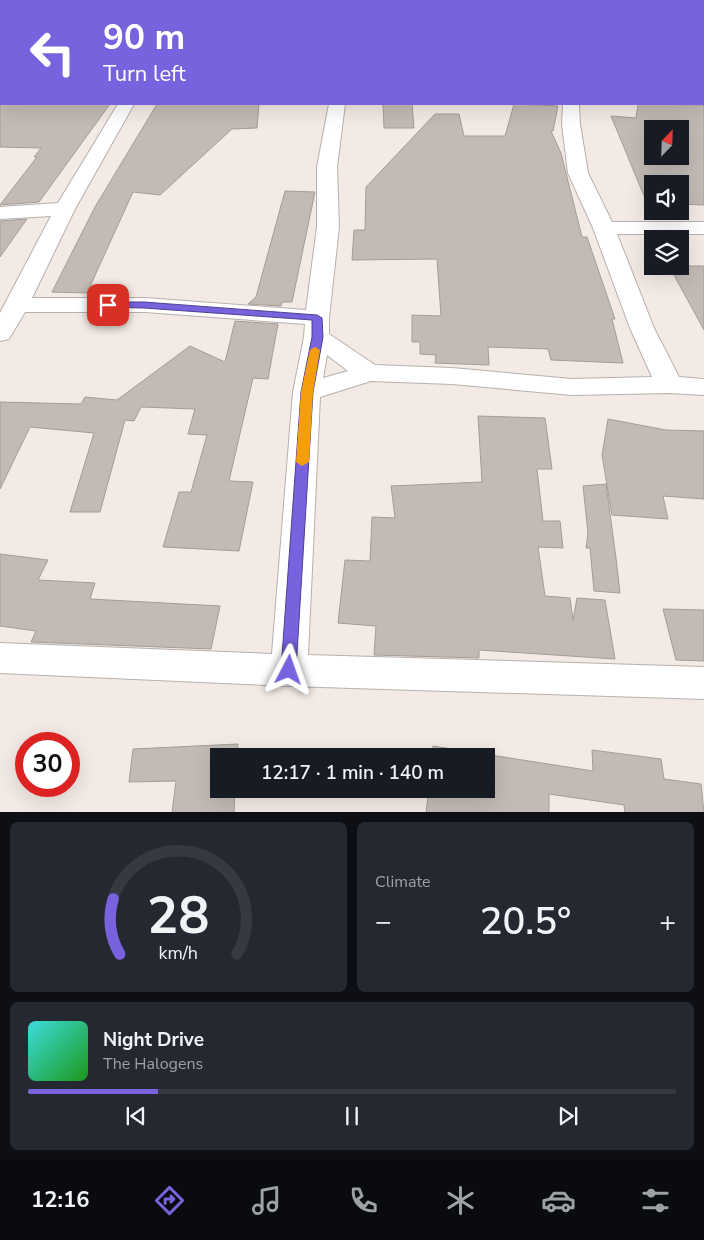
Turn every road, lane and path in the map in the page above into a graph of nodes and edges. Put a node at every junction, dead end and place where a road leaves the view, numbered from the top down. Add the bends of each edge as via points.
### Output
1 (125, 105) edge
2 (337, 105) edge
3 (570, 105) edge
4 (65, 209) junction
5 (0, 213) edge
6 (604, 228) junction
7 (704, 228) edge
8 (17, 305) junction
9 (317, 327) junction
10 (0, 334) edge
11 (369, 373) junction
12 (669, 385) junction
13 (704, 386) edge
14 (307, 392) junction
15 (0, 658) edge
16 (289, 670) junction
17 (704, 683) edge

1 - 4 main road
2 - 9 main road via 327,167 328,228
3 - 6 main road via 578,173
4 - 5 main road
4 - 8 main road
6 - 7 main road
6 - 12 main road via 642,328
8 - 9 main road via 144,305
8 - 10 main road
9 - 11 main road
9 - 14 main road
11 - 12 main road via 452,376 572,387
11 - 14 main road
12 - 13 main road
14 - 16 main road
15 - 16 main road
16 - 17 main road

